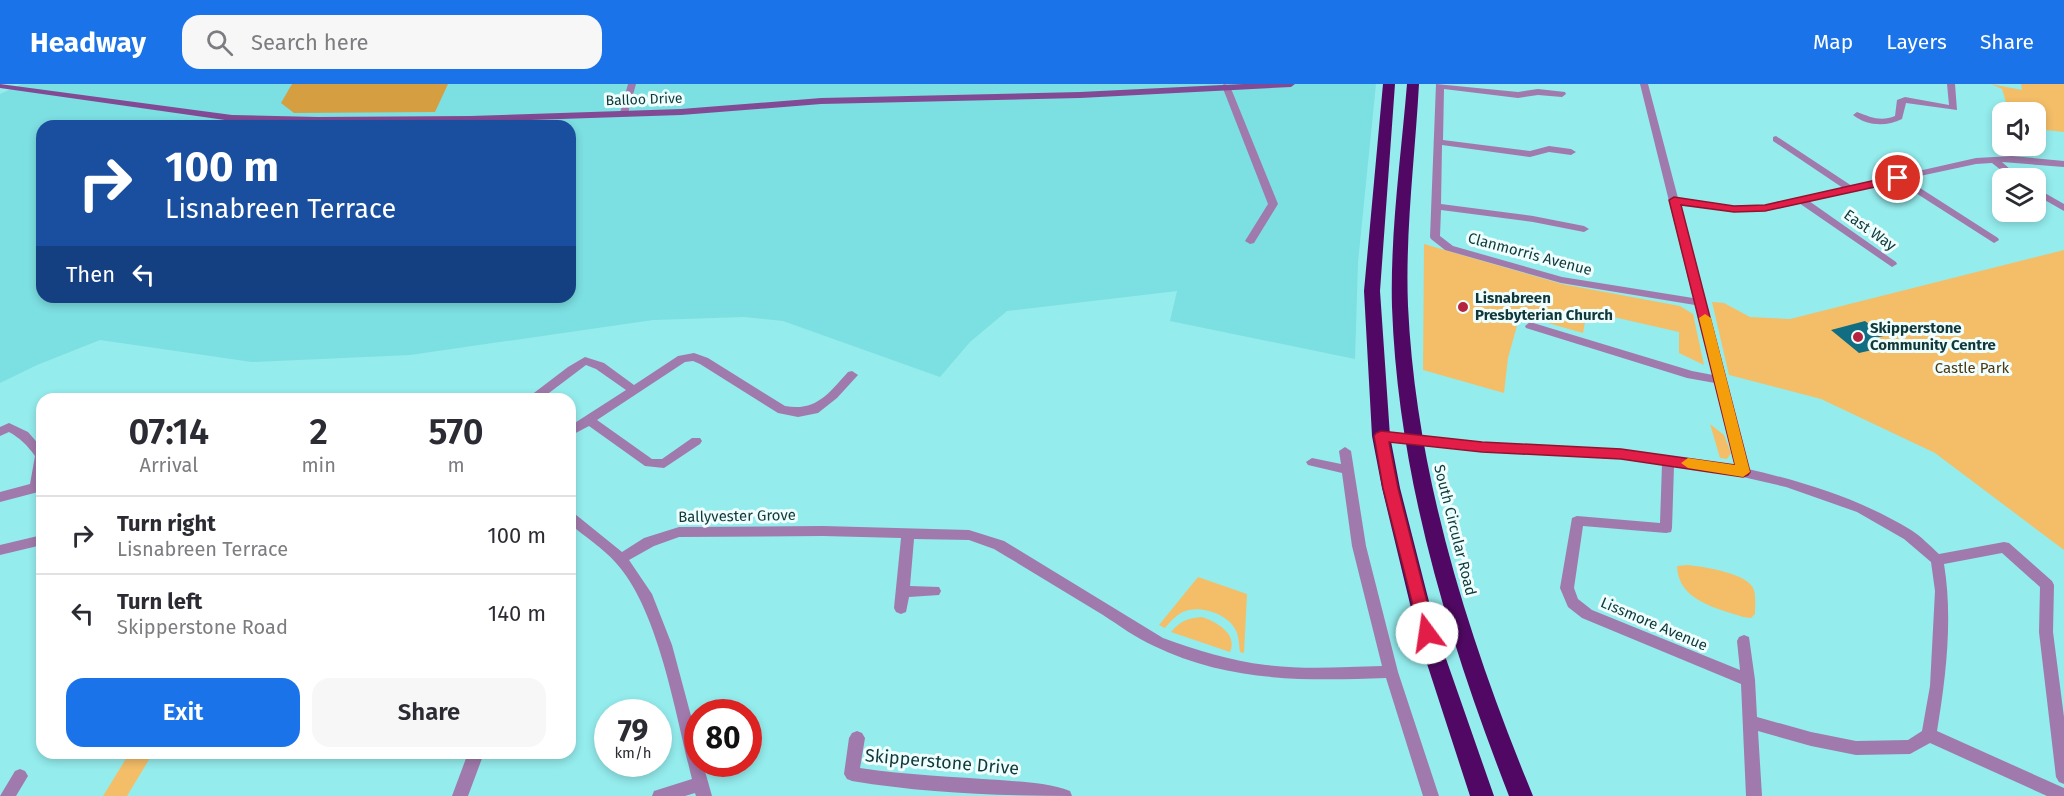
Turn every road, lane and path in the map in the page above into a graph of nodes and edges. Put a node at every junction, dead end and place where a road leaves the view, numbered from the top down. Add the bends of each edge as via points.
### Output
1 (632, 84) edge
2 (1283, 84) edge
3 (1291, 84) edge
4 (1389, 84) edge
5 (1409, 84) edge
6 (1644, 84) edge
7 (1951, 84) edge
8 (0, 85) edge
9 (1440, 85) edge
10 (1226, 86) junction
11 (1562, 94) dead end
12 (624, 113) junction
13 (1857, 115) dead end
14 (1776, 139) dead end
15 (1439, 142) junction
16 (1571, 152) dead end
17 (1994, 160) junction
18 (2064, 164) edge
19 (2004, 168) edge
20 (1898, 178) junction
21 (1851, 189) junction
22 (2046, 197) edge
23 (1674, 200) junction
24 (1801, 200) junction
25 (1438, 207) junction
26 (2064, 208) edge
27 (1584, 229) dead end
28 (1994, 240) dead end
29 (1251, 241) dead end
30 (1892, 264) dead end
31 (1701, 302) junction
32 (1530, 326) dead end
33 (852, 375) dead end
34 (1720, 380) junction
35 (633, 390) junction
36 (542, 393) edge
37 (589, 420) junction
38 (576, 428) edge
39 (0, 432) edge
40 (1381, 436) junction
41 (1413, 439) junction
42 (696, 441) dead end
43 (36, 449) edge
44 (1345, 451) dead end
45 (1668, 460) junction
46 (1312, 462) dead end
47 (1347, 470) junction
48 (1743, 472) junction
49 (36, 487) edge
50 (0, 497) edge
51 (576, 522) edge
52 (908, 533) junction
53 (36, 541) edge
54 (0, 550) edge
55 (621, 559) junction
56 (1937, 560) junction
57 (934, 591) dead end
58 (903, 592) junction
59 (901, 608) dead end
60 (1744, 641) dead end
61 (1391, 672) junction
62 (1748, 680) junction
63 (1751, 722) junction
64 (1929, 735) junction
65 (857, 738) dead end
66 (474, 759) edge
67 (20, 776) dead end
68 (2064, 777) edge
69 (703, 790) edge
70 (7, 796) edge
71 (460, 796) edge
72 (660, 796) edge
73 (1064, 796) edge
74 (1431, 796) edge
75 (1482, 796) edge
76 (1521, 796) edge
77 (1754, 796) edge
78 (2064, 796) edge

1 - 12 street
2 - 3 street, Balloo Drive
2 - 10 street, Balloo Drive
4 - 40 highway via 1372,291
5 - 41 highway, South Circular Road via 1400,313
6 - 23 street
7 - 13 street via 1954,108 1905,100 1900,102 1899,117 1893,121 1876,123
8 - 12 street, Balloo Drive via 232,118 471,119
9 - 11 street via 1518,95
9 - 15 street, Clanmorris Avenue
10 - 12 street, Balloo Drive via 1080,95 821,100
10 - 29 street via 1273,204
14 - 21 street
15 - 16 street via 1530,154 1548,149
15 - 25 street, Clanmorris Avenue
17 - 18 street
17 - 19 street
17 - 20 street
20 - 21 street
20 - 28 street
21 - 24 street
22 - 26 street
23 - 24 street via 1746,210
23 - 31 street
24 - 30 street, East Way
25 - 27 street
25 - 31 street, Clanmorris Avenue via 1436,237 1449,248 1561,280
31 - 34 street
32 - 34 street via 1691,375
33 - 35 street via 814,410 798,413 782,410 694,357 682,359
34 - 48 street
35 - 36 street via 600,366 585,361
35 - 37 street
37 - 38 street
37 - 42 street via 649,463 664,464
39 - 43 street via 9,427 22,432
40 - 41 street
40 - 75 highway via 1390,488 1427,633
41 - 45 street
41 - 76 highway, South Circular Road via 1444,579 1490,722
44 - 47 street
45 - 48 street
45 - 62 street, Lissmore Avenue via 1666,528 1577,521 1568,588 1573,603 1587,614
46 - 47 street
47 - 61 street via 1359,546
48 - 56 street via 1861,509 1909,535
49 - 50 street
51 - 55 street
52 - 55 street, Ballyvester Grove via 679,532 649,542
52 - 58 street
52 - 61 street, Ballyvester Grove via 969,535 999,545 1158,642 1232,666 1280,673
53 - 54 street
55 - 69 street via 645,594 665,645
56 - 64 street via 1942,591 1941,639
56 - 68 street via 2004,547 2047,585 2046,632
57 - 58 street
58 - 59 street
60 - 62 street
61 - 74 street
62 - 63 street
63 - 64 street via 1856,748 1910,747
63 - 77 street
64 - 78 street
65 - 73 street, Skipperstone Drive via 852,774 883,780 1028,789
66 - 71 street
67 - 70 street
69 - 72 street

